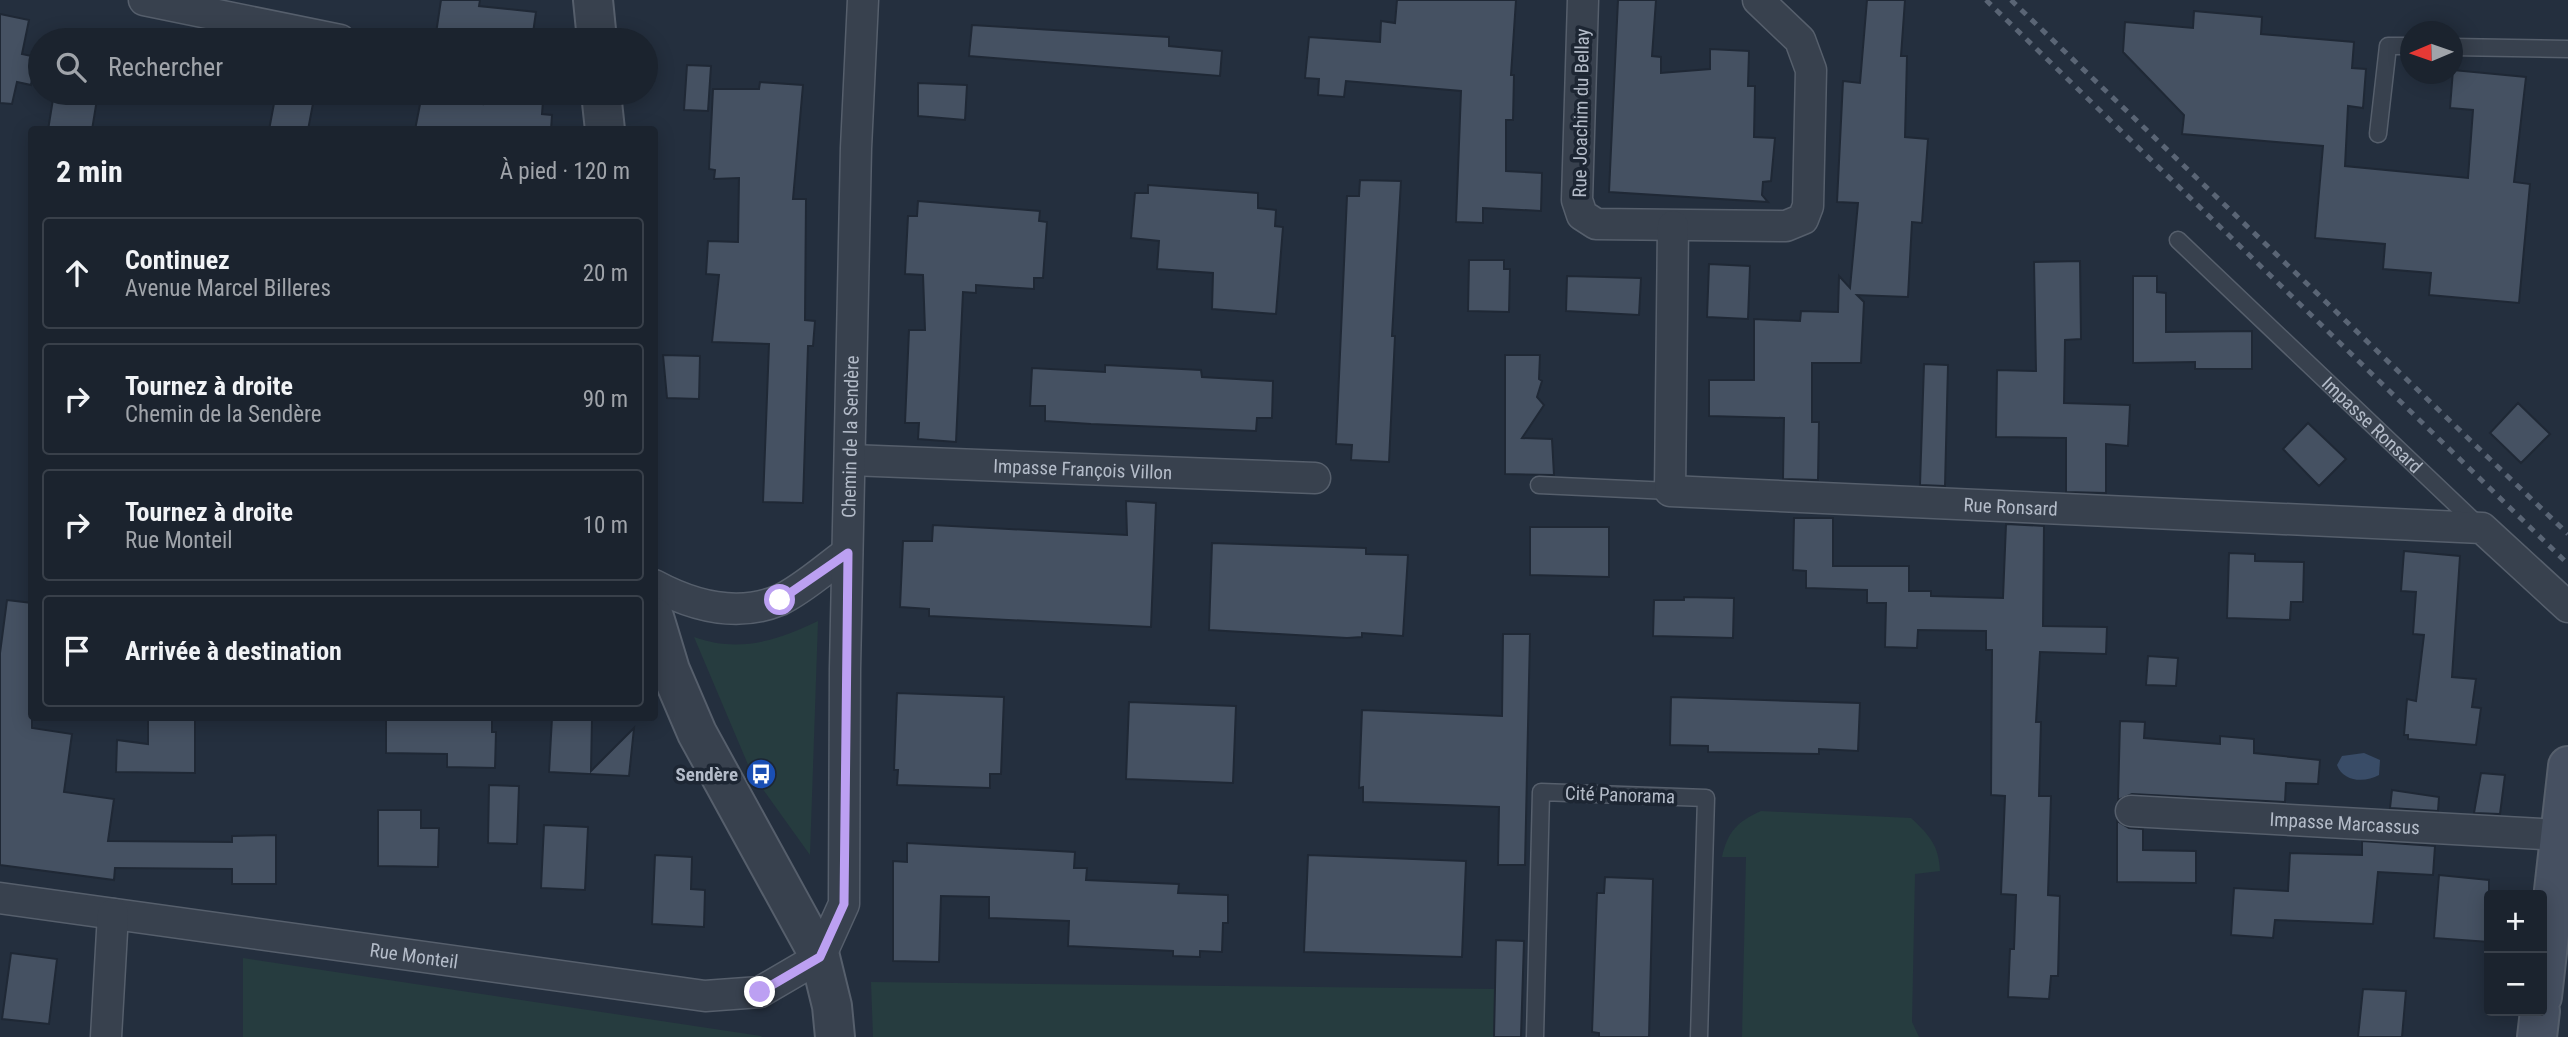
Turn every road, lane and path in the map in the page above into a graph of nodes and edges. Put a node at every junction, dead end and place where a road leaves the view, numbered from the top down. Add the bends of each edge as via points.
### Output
1 (144, 0) edge
2 (593, 0) edge
3 (863, 0) edge
4 (1583, 0) edge
5 (1758, 0) edge
6 (281, 28) edge
7 (596, 28) edge
8 (2400, 47) edge
9 (2463, 47) edge
10 (2568, 49) edge
11 (602, 105) edge
12 (605, 126) edge
13 (2378, 134) dead end
14 (1673, 226) junction
15 (2178, 240) dead end
16 (850, 460) junction
17 (1315, 478) dead end
18 (1539, 485) dead end
19 (1670, 491) junction
20 (2482, 528) junction
21 (848, 553) junction
22 (658, 586) edge
23 (2568, 607) edge
24 (658, 630) edge
25 (2568, 766) edge
26 (2131, 811) dead end
27 (2559, 835) junction
28 (0, 898) edge
29 (113, 914) junction
30 (2547, 953) edge
31 (820, 957) junction
32 (2540, 1016) edge
33 (106, 1037) edge
34 (835, 1037) edge
35 (1535, 1037) edge
36 (1699, 1037) edge
37 (2538, 1037) edge

1 - 6 street
2 - 7 street
3 - 16 street, Chemin de la Sendère
4 - 14 street, Rue Joachim du Bellay via 1577,200 1582,215 1596,224
5 - 14 street, Rue Joachim du Bellay via 1800,40 1811,70 1808,206 1803,219 1786,226
8 - 13 lane via 2388,46
9 - 10 lane
11 - 12 street
14 - 19 street
15 - 20 lane, Impasse Ronsard
16 - 17 street, Impasse François Villon
16 - 21 street, Chemin de la Sendère
18 - 19 lane, Rue Ronsard
19 - 20 street, Rue Ronsard
20 - 23 street, Impasse Ronsard
21 - 22 street via 780,600 734,611 684,601
21 - 31 street, Chemin de la Sendère via 844,904
24 - 31 street via 697,733
25 - 27 main road
26 - 27 street, Impasse Marcassus
27 - 30 main road
28 - 29 street, Rue Monteil
29 - 31 street, Rue Monteil via 705,996 760,992
29 - 33 street
31 - 34 street
32 - 37 main road
35 - 36 lane, Cité Panorama via 1541,792 1706,798

